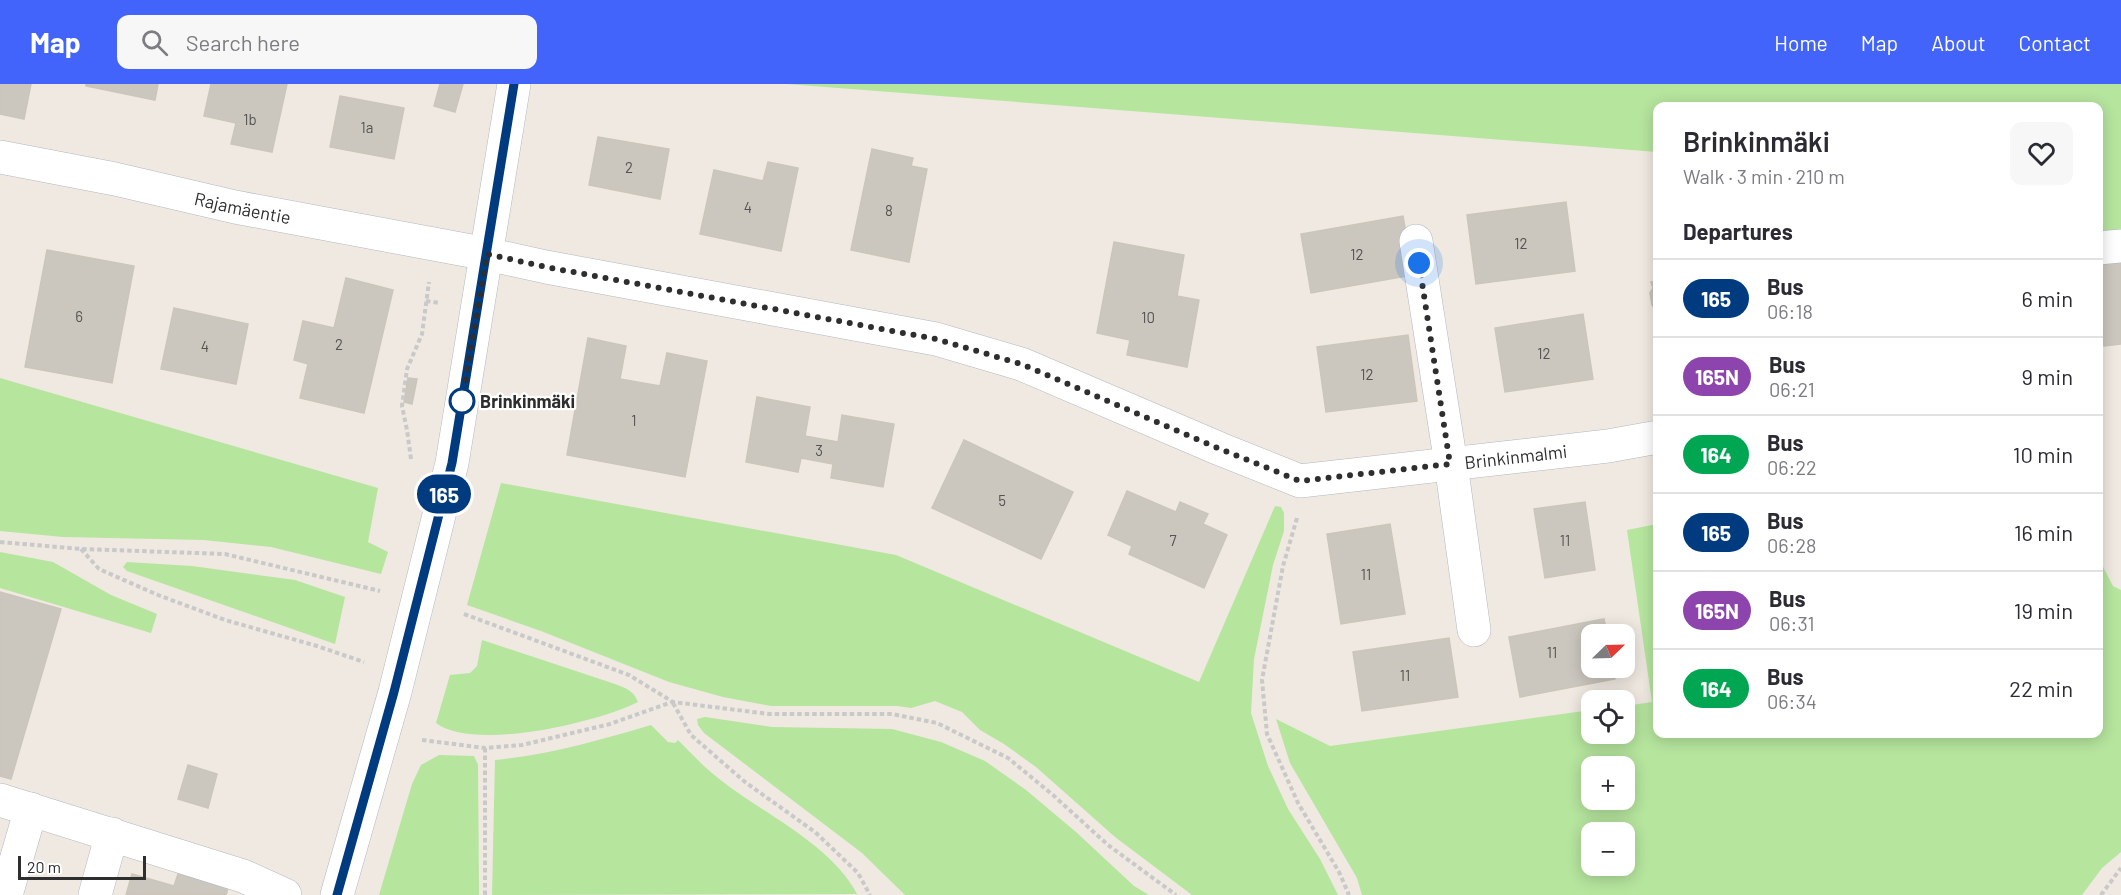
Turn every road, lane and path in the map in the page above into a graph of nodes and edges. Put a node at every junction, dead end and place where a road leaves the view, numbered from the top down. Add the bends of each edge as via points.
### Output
1 (514, 84) edge
2 (0, 158) edge
3 (1416, 241) dead end
4 (2121, 246) edge
5 (2103, 248) edge
6 (487, 254) junction
7 (1653, 438) edge
8 (1450, 464) junction
9 (1300, 481) junction
10 (0, 542) edge
11 (81, 549) junction
12 (384, 592) dead end
13 (464, 614) dead end
14 (1474, 630) dead end
15 (366, 663) dead end
16 (672, 702) junction
17 (418, 740) dead end
18 (485, 748) junction
19 (0, 800) edge
20 (31, 809) junction
21 (112, 834) junction
22 (2121, 868) edge
23 (6, 895) edge
24 (95, 895) edge
25 (285, 895) edge
26 (337, 895) edge
27 (485, 895) edge
28 (870, 895) edge
29 (1176, 895) edge
30 (1349, 895) edge
31 (2101, 895) edge

1 - 6 street
2 - 6 street, Rajamäentie
3 - 8 street
4 - 5 street
6 - 9 street, Brinkinmalmi via 936,339 1021,364
6 - 26 street via 452,463
7 - 8 street, Brinkinmalmi
8 - 9 street, Brinkinmalmi
8 - 14 street
9 - 30 path via 1296,522 1283,566 1262,680 1267,734 1298,803
10 - 11 path
11 - 12 path via 225,554
11 - 15 path via 99,569 158,595
13 - 16 path via 628,675
16 - 18 path via 610,724 522,745
16 - 28 path via 691,735 745,782 815,832 858,873
16 - 29 path via 769,714 892,714 937,723 1008,758 1108,845
17 - 18 path
18 - 27 path
19 - 20 street
20 - 21 street
20 - 23 street
21 - 24 street
21 - 25 street via 243,876
22 - 31 path

